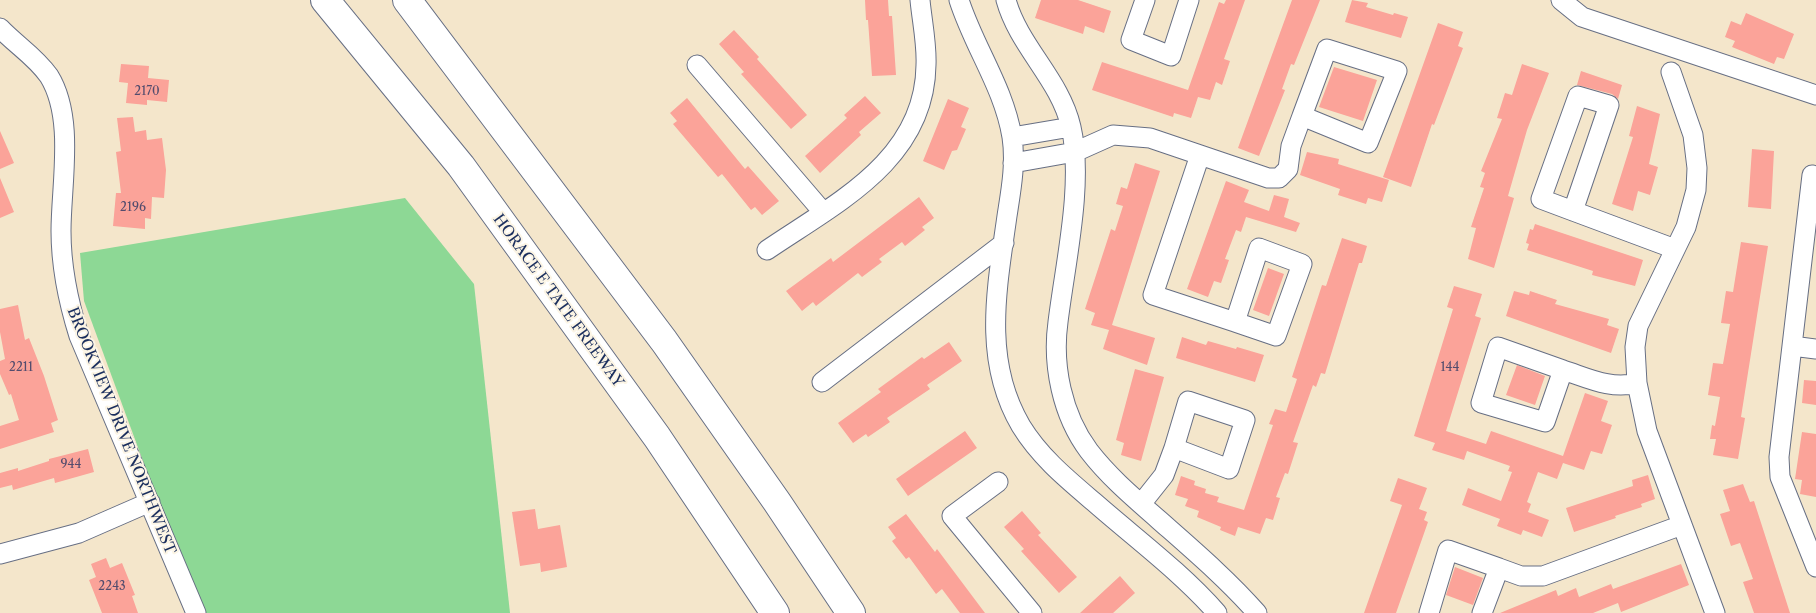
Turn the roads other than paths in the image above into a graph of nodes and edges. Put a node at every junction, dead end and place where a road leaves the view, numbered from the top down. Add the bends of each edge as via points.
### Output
1 (325, 0) edge
2 (407, 0) edge
3 (920, 0) edge
4 (960, 0) edge
5 (1006, 0) edge
6 (1145, 0) edge
7 (1562, 0) edge
8 (1183, 2) edge
9 (0, 28) edge
10 (697, 65) dead end
11 (1671, 72) dead end
12 (1816, 95) edge
13 (1302, 116) junction
14 (1071, 127) junction
15 (1012, 137) junction
16 (1075, 152) junction
17 (1200, 155) junction
18 (1013, 163) junction
19 (1812, 175) dead end
20 (1573, 211) junction
21 (822, 212) junction
22 (1004, 242) junction
23 (1675, 249) junction
24 (768, 250) dead end
25 (1235, 322) junction
26 (1792, 346) junction
27 (1816, 349) edge
28 (1563, 370) junction
29 (822, 382) dead end
30 (1637, 383) junction
31 (1174, 448) dead end
32 (998, 482) dead end
33 (150, 502) junction
34 (1141, 504) junction
35 (1682, 525) junction
36 (0, 554) edge
37 (1816, 567) edge
38 (1499, 568) junction
39 (1238, 591) junction
40 (196, 613) edge
41 (775, 613) edge
42 (851, 613) edge
43 (1032, 613) edge
44 (1216, 613) edge
45 (1257, 613) edge
46 (1429, 613) edge
47 (1482, 613) edge
48 (1715, 613) edge

1 - 41 highway, HORACE E TATE FREEWAY via 461,166 657,438
2 - 42 highway via 664,341
3 - 21 street via 926,65 922,99 910,128 897,151 879,171
4 - 15 street via 1001,97
5 - 14 street via 1023,41 1057,90
6 - 8 street via 1131,40 1170,56
7 - 12 street via 1582,16
9 - 33 street, BROOKVIEW DRIVE NORTHWEST via 31,54 57,92 65,133 61,231 67,298 79,336
10 - 21 street
11 - 23 street via 1693,135 1697,168 1692,209
13 - 13 street via 1368,143 1396,71 1327,49
13 - 17 street via 1290,146 1288,169 1279,178 1268,178
14 - 15 street
14 - 16 street
15 - 18 street
16 - 17 street via 1113,135 1134,135
16 - 18 street
16 - 34 street via 1073,205 1056,332 1059,381 1070,418 1088,449 1108,474
17 - 25 street via 1153,295
18 - 22 street
19 - 26 street
20 - 20 street via 1541,199 1578,96 1609,105
20 - 23 street
21 - 24 street
22 - 29 street
22 - 44 street via 994,307 994,344 1004,388 1020,425 1056,470 1167,565
23 - 30 street via 1638,326 1635,346
25 - 25 street via 1259,248 1302,264 1276,336
26 - 27 street
26 - 37 street via 1779,457 1780,477
28 - 28 street via 1498,347 1481,403 1545,422
28 - 30 street via 1610,386
30 - 35 street via 1647,432
31 - 34 street via 1164,475
32 - 43 street via 952,516
33 - 36 street via 79,533
33 - 40 street, BROOKVIEW DRIVE NORTHWEST
34 - 39 street
35 - 38 street via 1543,576 1521,576
35 - 48 street
38 - 46 street via 1448,550
38 - 47 street
39 - 44 street
39 - 45 street

